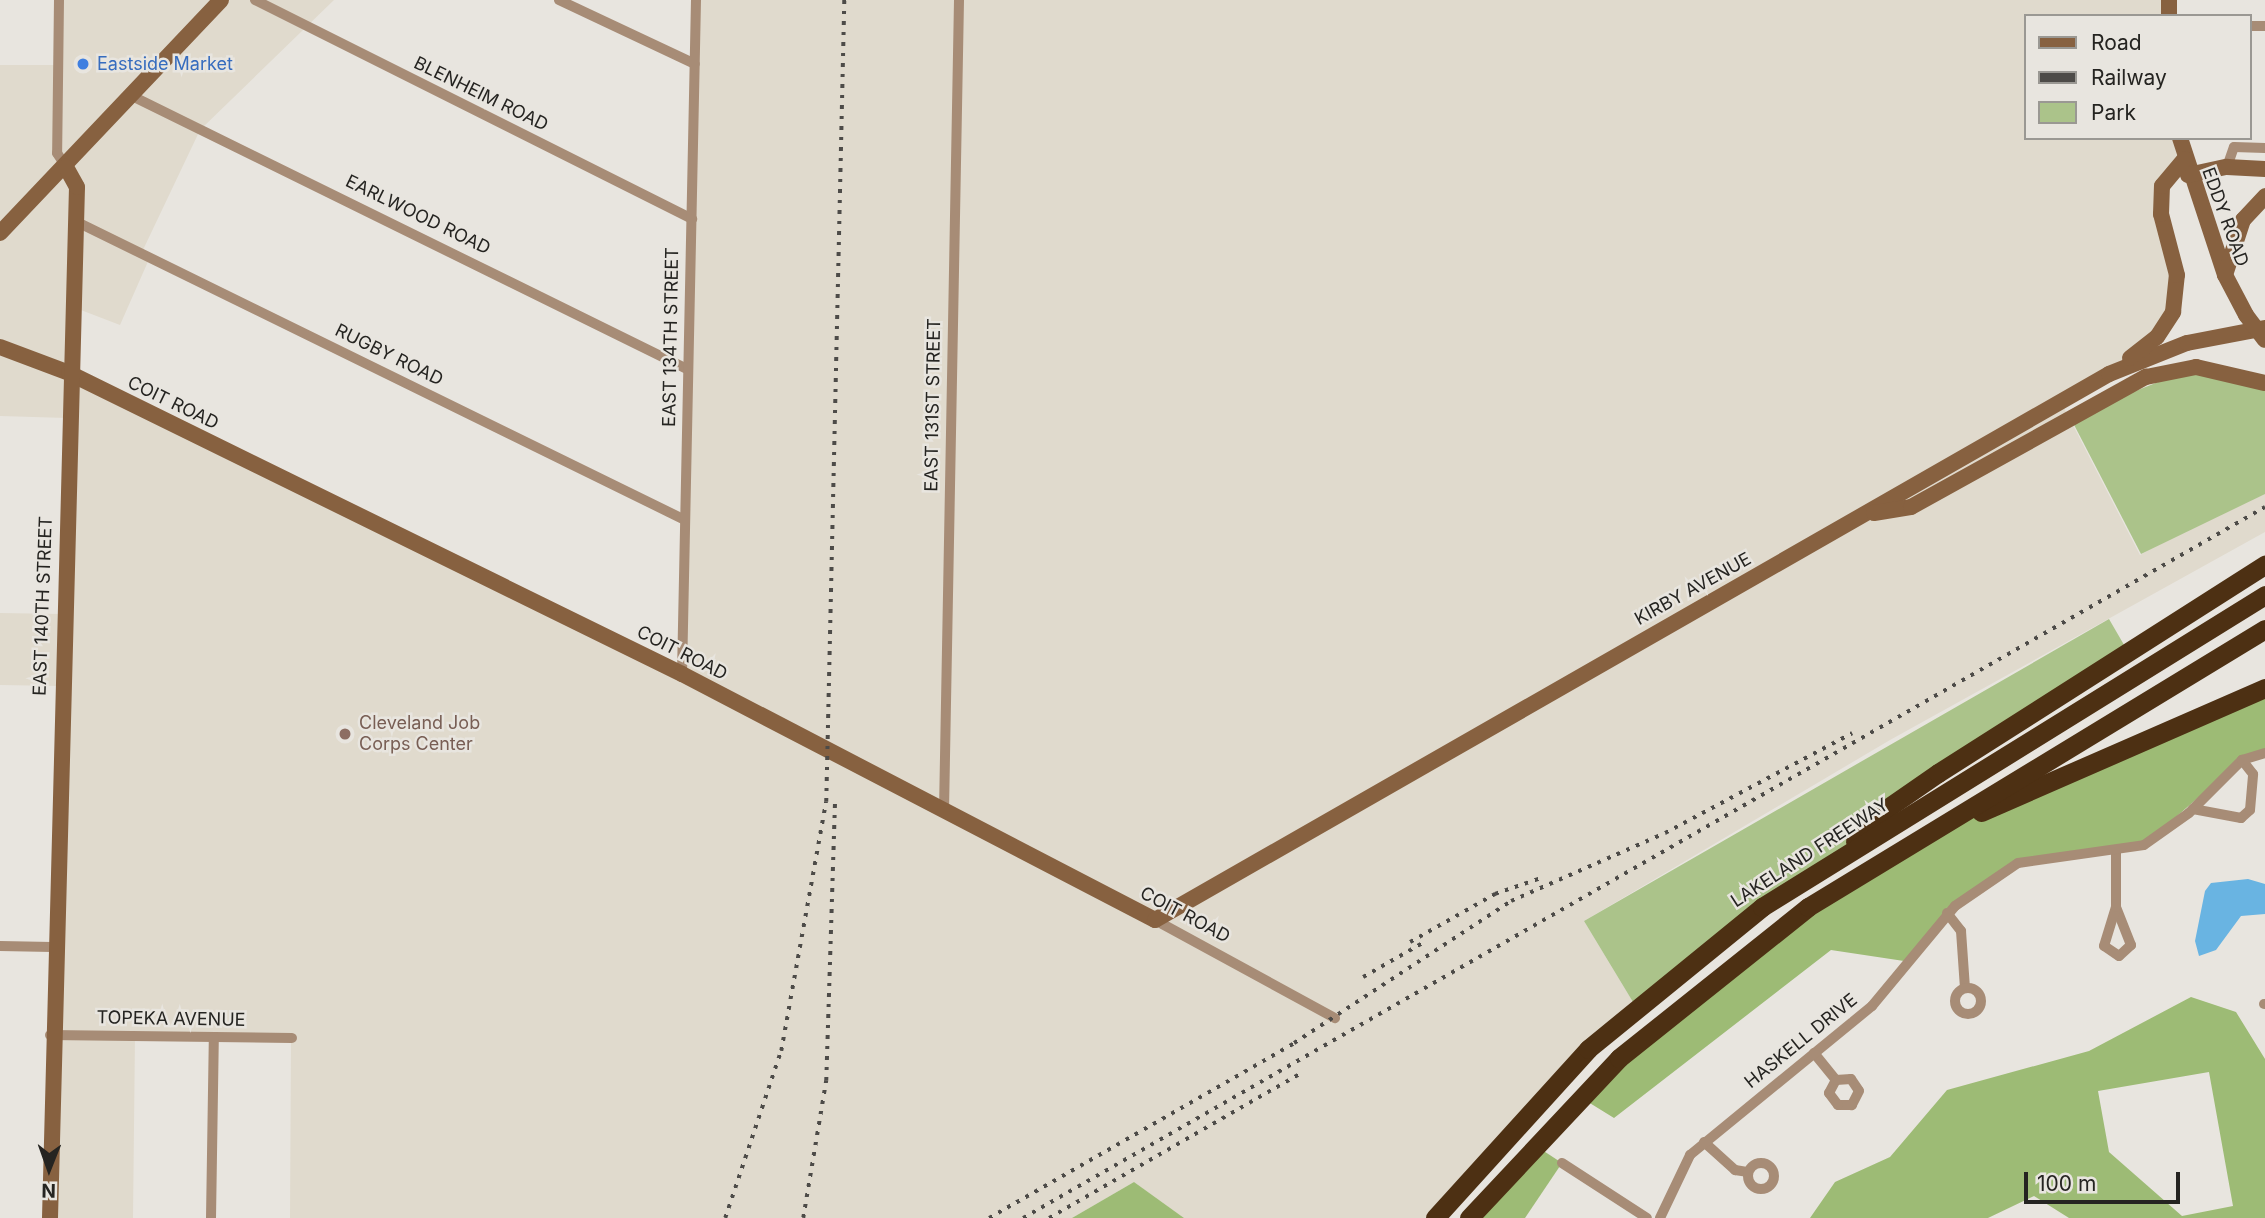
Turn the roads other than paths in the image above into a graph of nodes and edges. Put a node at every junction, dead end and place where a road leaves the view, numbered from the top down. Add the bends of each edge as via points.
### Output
1 (59, 0) edge
2 (221, 0) edge
3 (255, 0) edge
4 (559, 0) edge
5 (696, 0) edge
6 (959, 0) edge
7 (695, 64) junction
8 (132, 96) junction
9 (2180, 140) edge
10 (2265, 148) edge
11 (66, 167) junction
12 (2187, 167) junction
13 (2227, 167) junction
14 (2265, 169) edge
15 (2265, 196) edge
16 (692, 219) junction
17 (77, 222) junction
18 (0, 233) edge
19 (2225, 275) junction
20 (2265, 328) edge
21 (2265, 340) edge
22 (0, 347) edge
23 (687, 369) junction
24 (69, 373) junction
25 (2109, 374) junction
26 (2265, 383) edge
27 (1865, 515) junction
28 (685, 520) junction
29 (2265, 565) edge
30 (2265, 595) edge
31 (2265, 629) edge
32 (682, 674) junction
33 (2265, 688) edge
34 (2265, 753) edge
35 (2242, 760) junction
36 (2193, 808) junction
37 (944, 811) junction
38 (1944, 825) junction
39 (2116, 850) junction
40 (1848, 851) junction
41 (2116, 907) dead end
42 (1947, 914) junction
43 (1155, 920) junction
44 (0, 946) edge
45 (52, 947) junction
46 (1965, 988) dead end
47 (1335, 1018) dead end
48 (50, 1035) junction
49 (214, 1037) junction
50 (292, 1038) dead end
51 (1814, 1053) junction
52 (1836, 1080) dead end
53 (1704, 1142) junction
54 (1562, 1163) dead end
55 (1747, 1172) dead end
56 (50, 1218) edge
57 (211, 1218) edge
58 (1434, 1218) edge
59 (1469, 1218) edge
60 (1647, 1218) edge
61 (1660, 1218) edge

1 - 11 street, EAST 140TH STREET via 57,153
2 - 8 street
3 - 16 street, BLENHEIM ROAD
4 - 7 street
5 - 7 street, EAST 134TH STREET
6 - 37 street, EAST 131ST STREET
7 - 16 street, EAST 134TH STREET
8 - 11 street
8 - 23 street, EARLWOOD ROAD
9 - 12 street, EDDY ROAD
10 - 13 street via 2234,147
11 - 17 street, EAST 140TH STREET via 77,187
11 - 18 street
12 - 13 street
12 - 19 street, EDDY ROAD
12 - 25 street via 2162,186 2161,214 2177,275 2173,312 2157,337
13 - 14 street
15 - 19 street via 2243,220
16 - 23 street, EAST 134TH STREET
17 - 24 street, EAST 140TH STREET
17 - 28 street, RUGBY ROAD
19 - 21 street, EDDY ROAD, bridge
20 - 25 street, KIRBY AVENUE via 2187,342
22 - 24 street, COIT ROAD
23 - 28 street, EAST 134TH STREET
24 - 32 street, COIT ROAD
24 - 45 street, EAST 140TH STREET
25 - 27 street, KIRBY AVENUE
26 - 27 street via 2196,367 2146,377 1911,507
27 - 43 street, KIRBY AVENUE
28 - 32 street, EAST 134TH STREET
29 - 40 highway via 1905,796 1873,818
30 - 40 highway, LAKELAND FREEWAY
31 - 38 highway
32 - 37 street, COIT ROAD
33 - 38 highway via 2019,799
34 - 35 street, HASKELL DRIVE
35 - 36 street, HASKELL DRIVE
35 - 36 street via 2253,774 2250,810 2241,818
36 - 39 street, HASKELL DRIVE via 2144,845
37 - 43 street, COIT ROAD
38 - 59 highway via 1808,907 1699,990 1619,1058
39 - 41 street
39 - 42 street, HASKELL DRIVE via 2018,863
40 - 58 highway, LAKELAND FREEWAY via 1671,976 1588,1049
42 - 46 street via 1961,931
42 - 51 street, HASKELL DRIVE via 1872,1006
43 - 47 street, COIT ROAD
44 - 45 street
45 - 48 street, EAST 140TH STREET
48 - 49 street, TOPEKA AVENUE
48 - 56 street, EAST 140TH STREET
49 - 50 street, TOPEKA AVENUE
49 - 57 street
51 - 52 street
51 - 53 street, HASKELL DRIVE
53 - 55 street via 1735,1170
53 - 61 street, HASKELL DRIVE via 1681,1167
54 - 60 street

